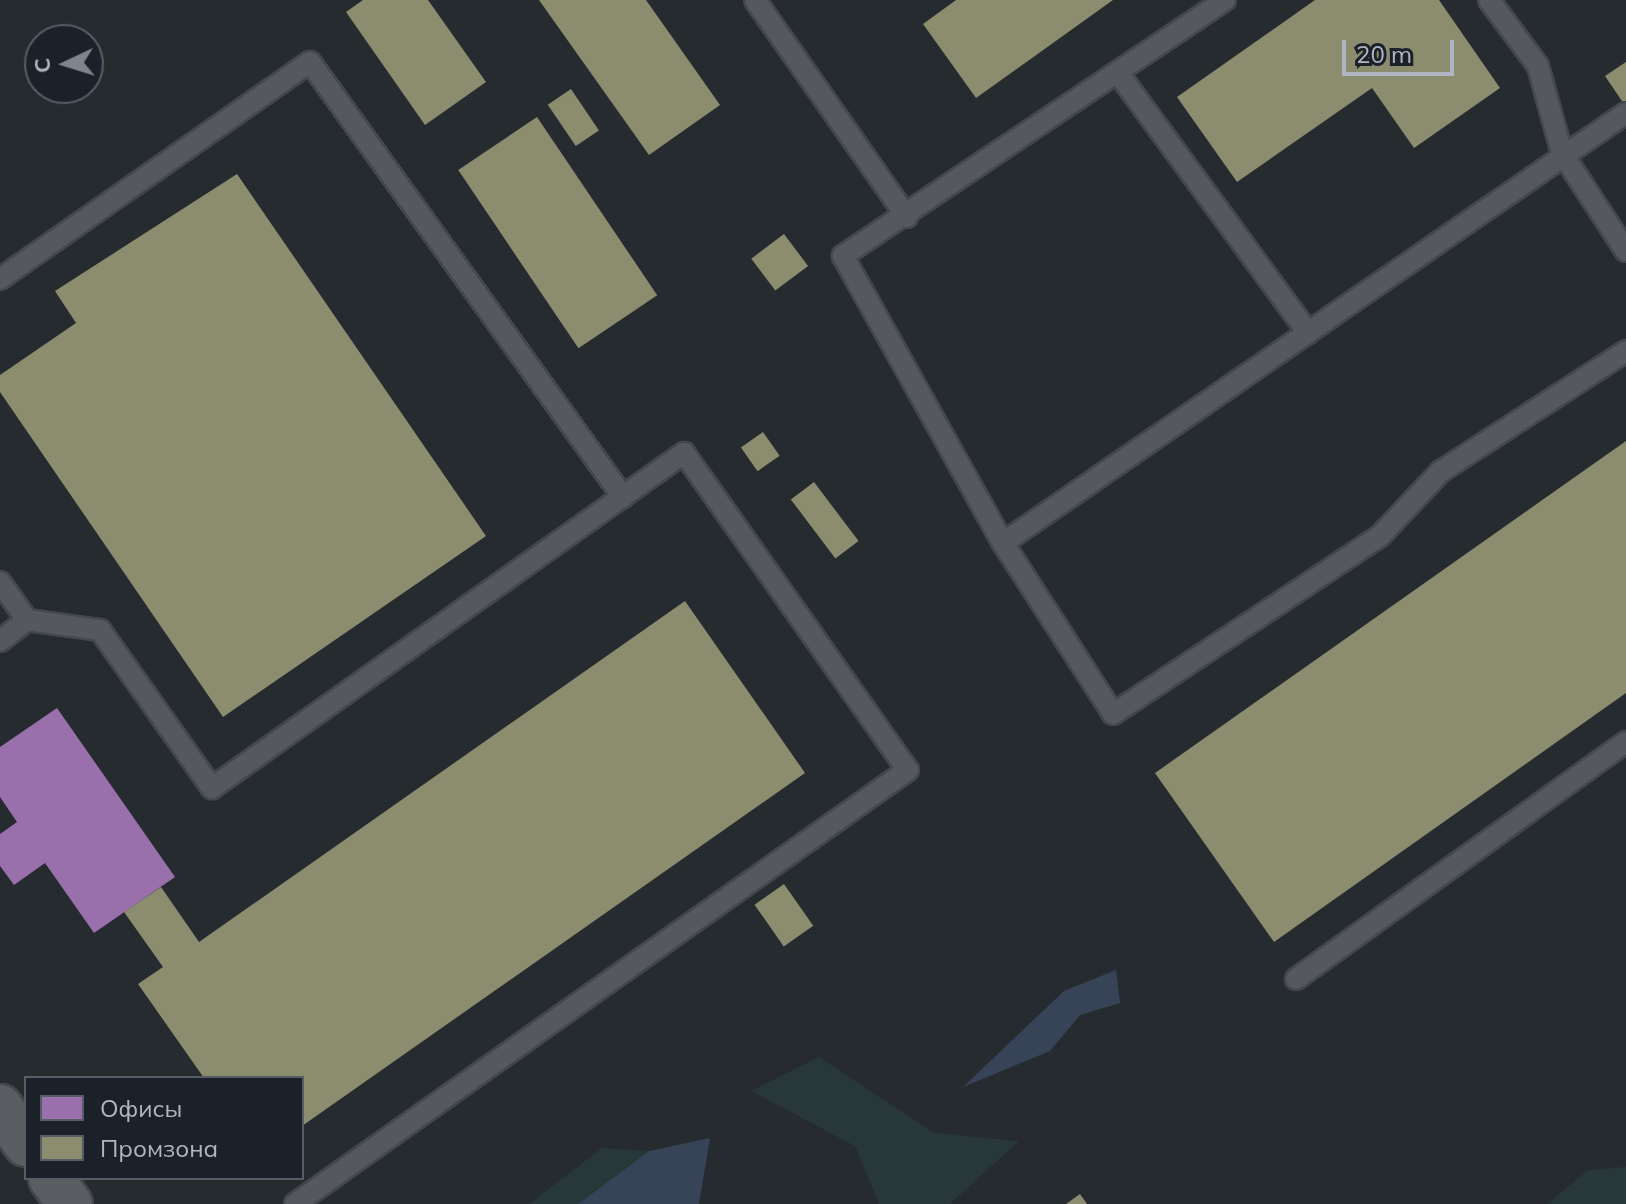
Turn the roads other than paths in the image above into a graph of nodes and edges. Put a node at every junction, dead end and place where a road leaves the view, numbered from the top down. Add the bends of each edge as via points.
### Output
1 (755, 0) edge
2 (1225, 0) edge
3 (1489, 0) edge
4 (1118, 73) junction
5 (1626, 113) edge
6 (1562, 153) junction
7 (907, 217) junction
8 (1626, 251) edge
9 (0, 279) edge
10 (1308, 333) junction
11 (1626, 351) edge
12 (623, 497) junction
13 (1003, 543) junction
14 (0, 582) edge
15 (27, 620) junction
16 (0, 641) edge
17 (1626, 742) edge
18 (1296, 979) dead end
19 (0, 1107) edge
20 (22, 1152) edge
21 (52, 1180) edge
22 (70, 1204) edge
23 (295, 1204) edge

1 - 7 lane
2 - 4 lane
3 - 6 lane via 1538,66
4 - 7 lane
4 - 10 lane
5 - 6 lane
6 - 8 lane
6 - 10 lane
7 - 13 lane via 843,256
9 - 12 lane via 310,62
10 - 13 lane
11 - 13 lane via 1440,472 1380,536 1113,714
12 - 15 lane via 212,788 100,630
12 - 23 lane via 684,453 908,770
14 - 15 lane
15 - 16 lane
17 - 18 lane
19 - 20 street
21 - 22 street

